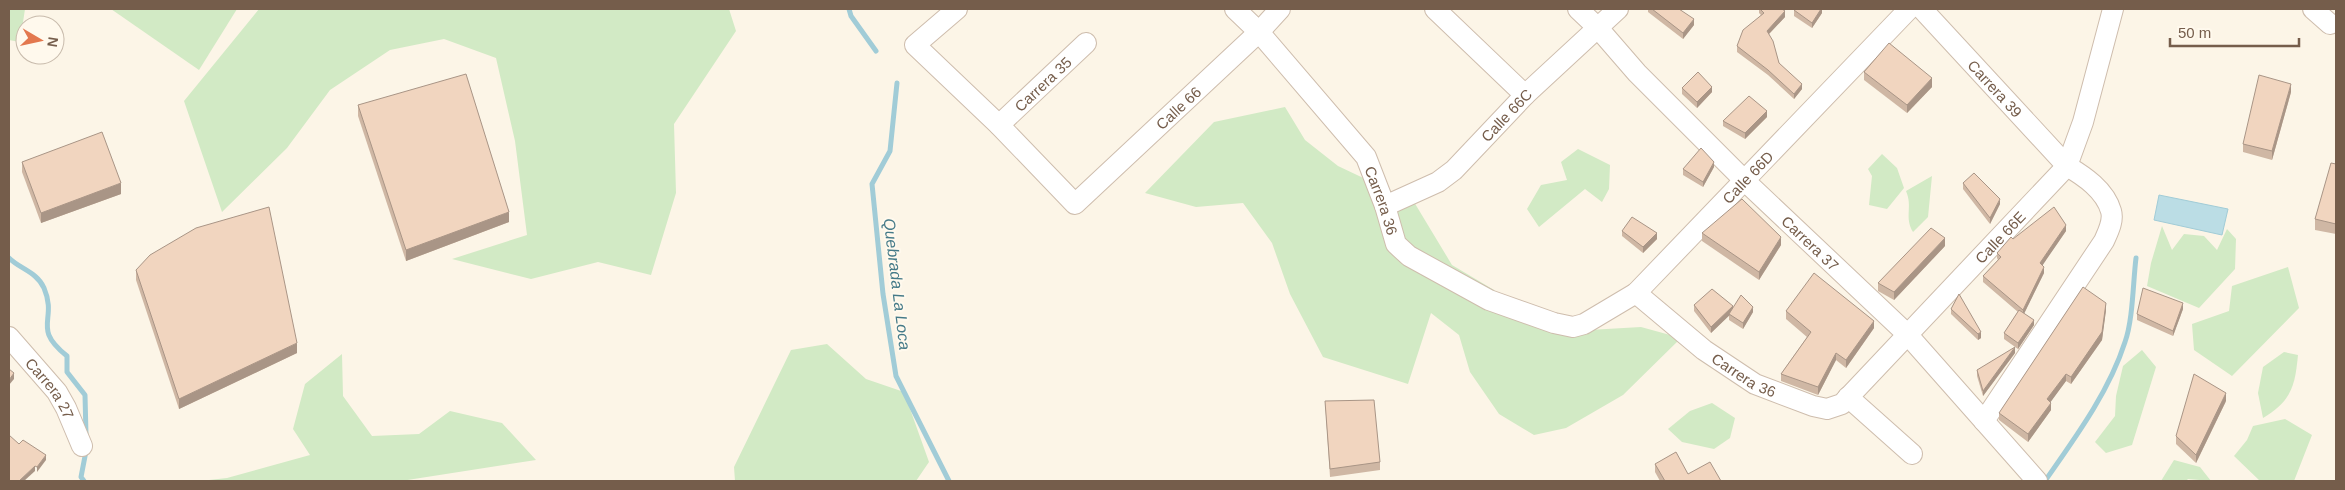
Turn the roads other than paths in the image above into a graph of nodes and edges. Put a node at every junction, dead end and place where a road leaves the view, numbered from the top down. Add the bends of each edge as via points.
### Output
1 (1235, 9) edge
2 (1280, 9) edge
3 (1435, 9) edge
4 (1578, 9) edge
5 (1618, 9) edge
6 (1909, 9) edge
7 (1922, 9) edge
8 (2113, 9) edge
9 (2313, 9) edge
10 (950, 11) edge
11 (2330, 24) dead end
12 (1598, 28) junction
13 (1259, 32) junction
14 (1086, 43) dead end
15 (1525, 95) junction
16 (999, 125) junction
17 (2067, 166) junction
18 (1745, 181) junction
19 (1385, 206) junction
20 (1636, 293) junction
21 (1573, 327) joint
22 (1907, 334) junction
23 (9, 337) edge
24 (1848, 397) junction
25 (1813, 406) joint
26 (1984, 421) junction
27 (82, 446) dead end
28 (1912, 454) dead end
29 (2037, 481) edge

1 - 13 street, Carrera 36
2 - 13 street, Calle 66
3 - 15 street
4 - 12 street, Carrera 37
5 - 12 street, Calle 66C
6 - 18 street, Calle 66D
7 - 17 street, Carrera 39
8 - 17 street, Calle 66E via 2083,122
9 - 11 street
10 - 16 street via 915,45
12 - 15 street, Calle 66C
12 - 18 street, Carrera 37 via 1637,73
13 - 16 street, Calle 66 via 1075,204
13 - 19 street, Carrera 36 via 1366,157
14 - 16 street, Carrera 35
15 - 19 street, Calle 66C via 1454,170 1438,182
17 - 22 street, Calle 66E
17 - 26 street, Carrera 39 via 2087,177 2100,194 2111,210 2110,226 2104,241
18 - 20 street, Calle 66D
18 - 22 street, Carrera 37
19 - 21 street, Carrera 36 via 1396,244 1409,256 1489,300
20 - 21 street, Calle 66D via 1584,324
20 - 25 street, Carrera 36 via 1704,350 1755,384
22 - 24 street, Calle 66E
22 - 26 street, Carrera 37
23 - 27 street, Carrera 27 via 57,392
24 - 25 street, Calle 66E via 1842,404 1828,409
24 - 28 street
26 - 29 street, Carrera 37

